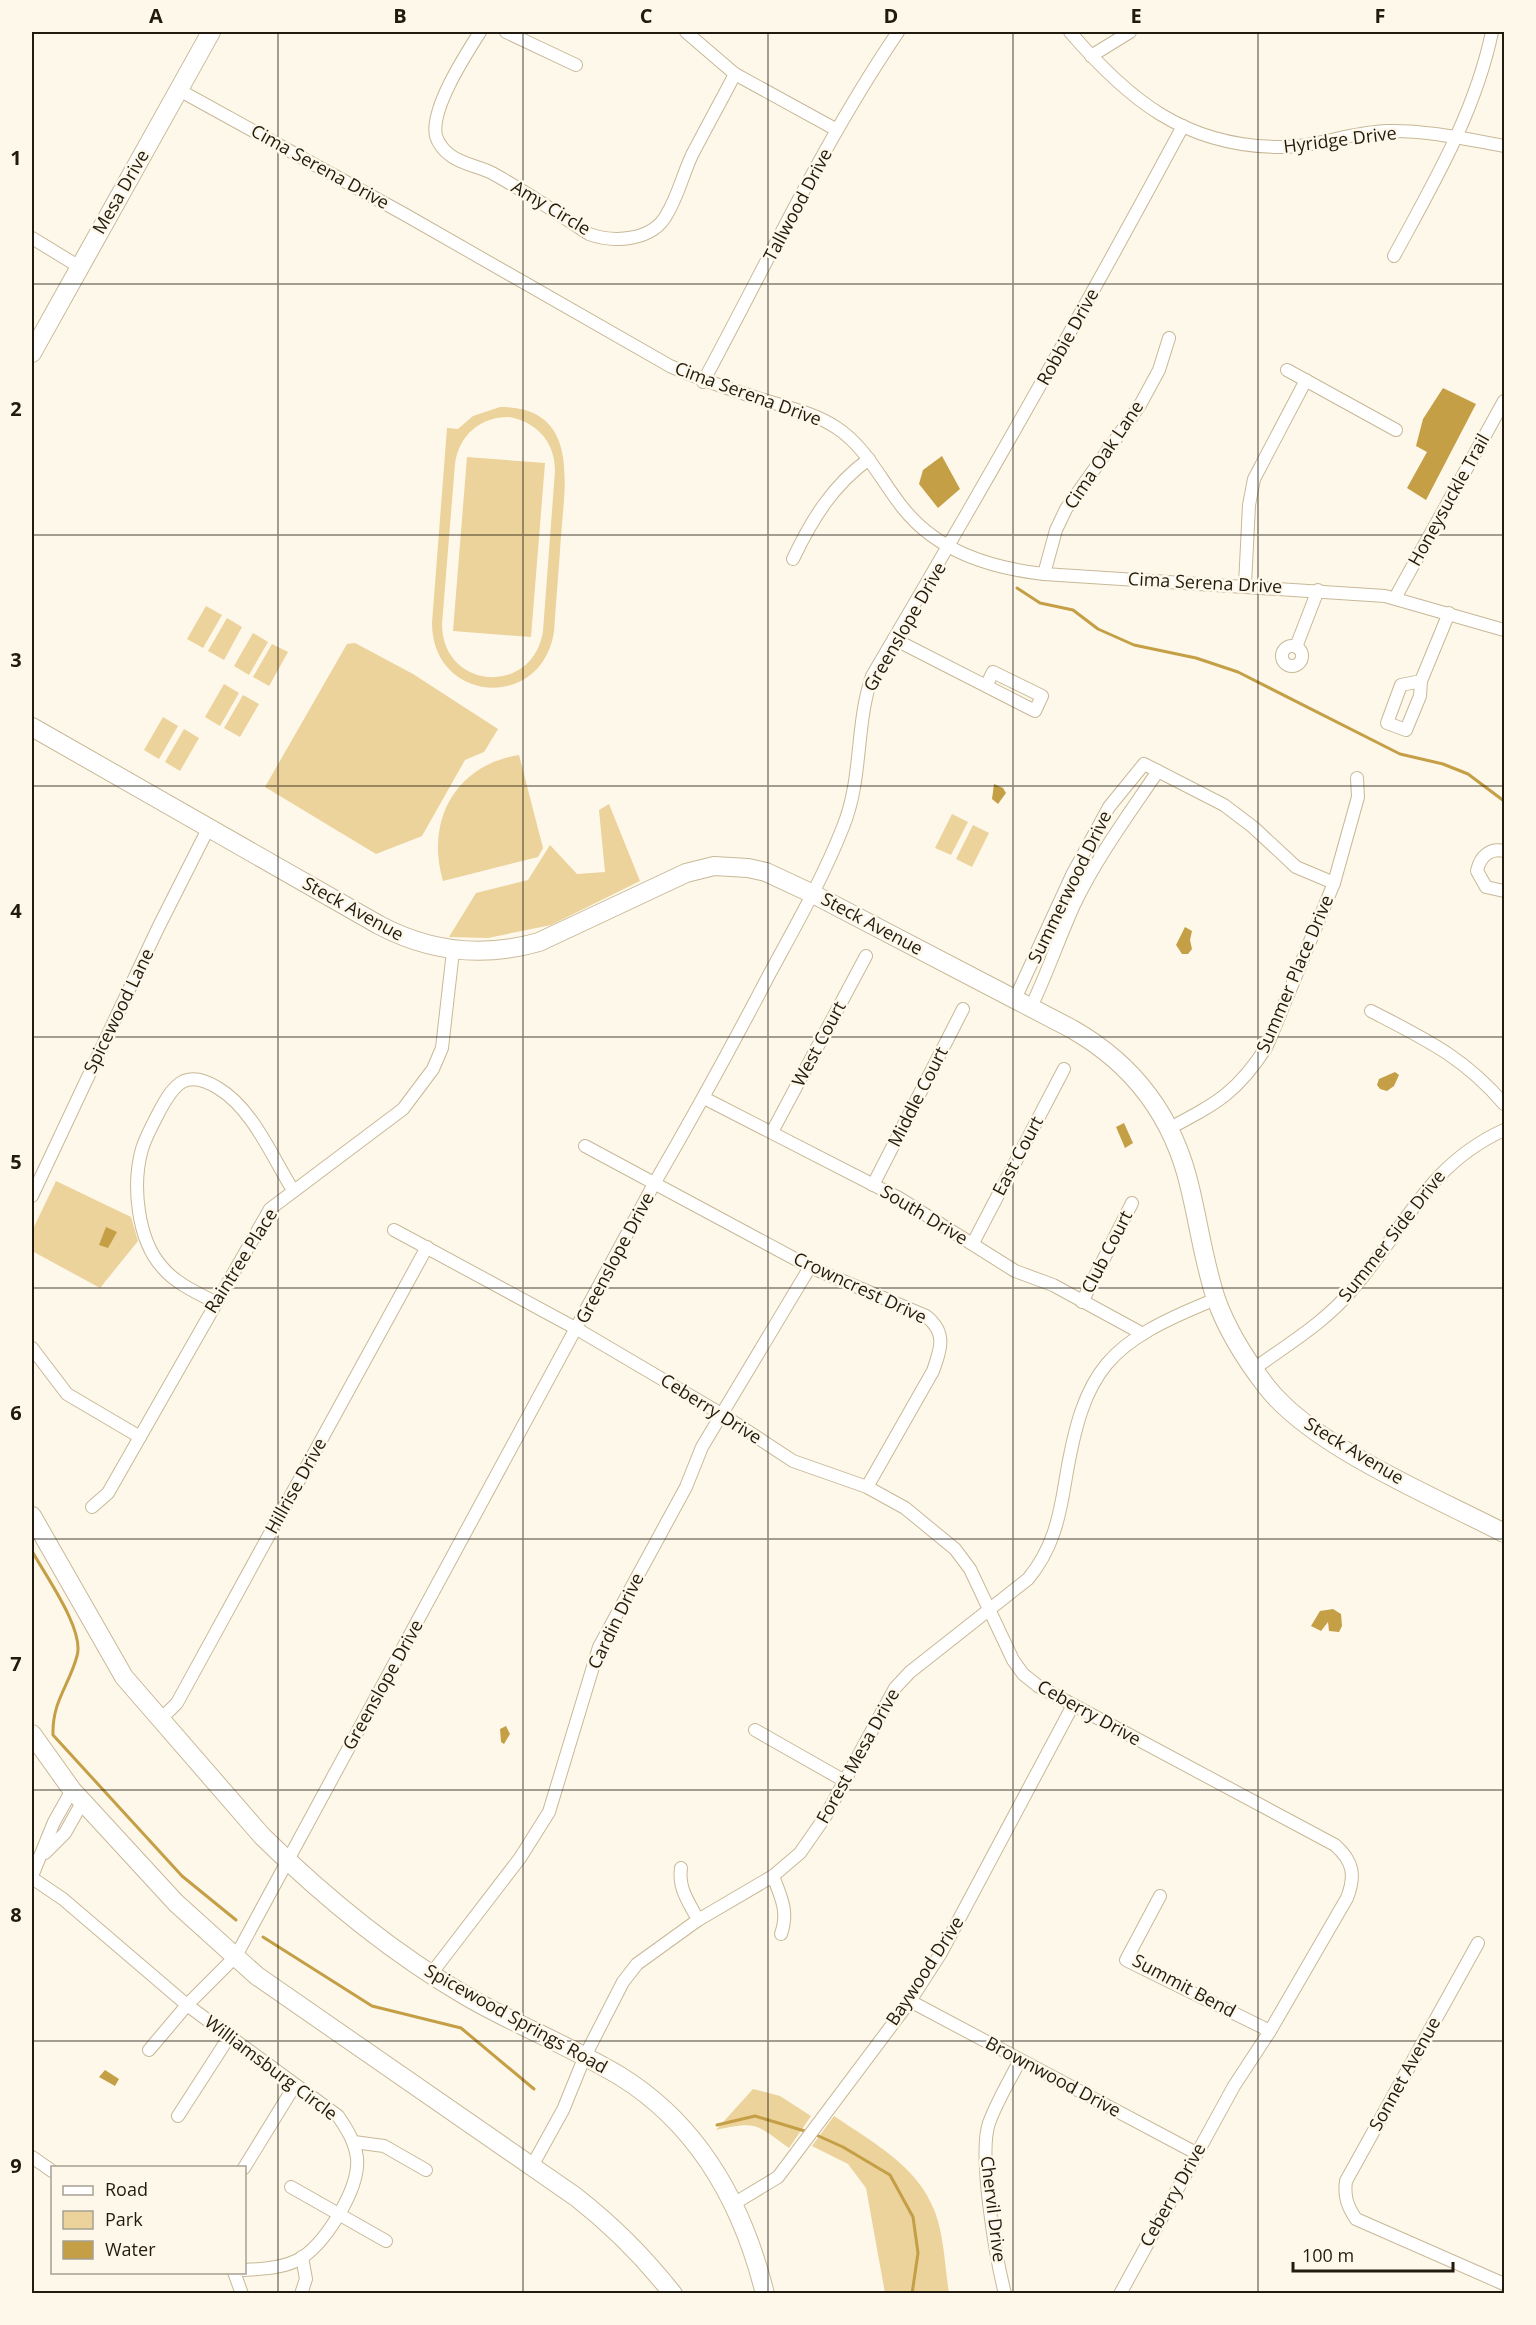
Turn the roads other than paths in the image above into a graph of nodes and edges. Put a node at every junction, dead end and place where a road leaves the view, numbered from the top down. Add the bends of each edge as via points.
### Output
1 (211, 32) edge
2 (480, 32) edge
3 (506, 32) edge
4 (686, 32) edge
5 (898, 32) edge
6 (1070, 32) edge
7 (1130, 32) edge
8 (1492, 32) edge
9 (1091, 56) junction
10 (576, 65) dead end
11 (735, 74) junction
12 (178, 90) junction
13 (1183, 126) junction
14 (837, 130) junction
15 (1458, 138) junction
16 (1504, 146) edge
17 (32, 238) edge
18 (1394, 256) dead end
19 (78, 266) junction
20 (1169, 338) dead end
21 (32, 353) edge
22 (1287, 370) dead end
23 (1306, 380) junction
24 (703, 382) junction
25 (1504, 401) edge
26 (1396, 430) dead end
27 (869, 459) junction
28 (950, 547) junction
29 (793, 559) dead end
30 (1044, 574) junction
31 (1245, 585) junction
32 (1318, 590) junction
33 (1395, 598) junction
34 (1449, 613) junction
35 (1504, 630) edge
36 (894, 639) junction
37 (1296, 647) dead end
38 (1421, 681) dead end
39 (986, 686) dead end
40 (32, 727) edge
41 (1158, 771) junction
42 (1358, 778) dead end
43 (209, 827) junction
44 (1504, 851) edge
45 (1334, 883) junction
46 (1504, 891) edge
47 (813, 894) junction
48 (453, 951) junction
49 (866, 956) dead end
50 (1015, 999) junction
51 (1031, 1007) junction
52 (963, 1009) dead end
53 (1371, 1011) dead end
54 (1064, 1069) dead end
55 (704, 1098) junction
56 (1504, 1104) edge
57 (1170, 1128) junction
58 (1504, 1130) edge
59 (772, 1132) junction
60 (585, 1146) dead end
61 (654, 1184) junction
62 (873, 1185) junction
63 (293, 1190) junction
64 (32, 1196) edge
65 (1132, 1203) dead end
66 (394, 1230) dead end
67 (973, 1243) junction
68 (427, 1247) junction
69 (810, 1267) junction
70 (1216, 1299) junction
71 (215, 1302) junction
72 (1082, 1302) junction
73 (577, 1329) junction
74 (1143, 1334) junction
75 (32, 1348) edge
76 (1254, 1369) junction
77 (723, 1414) junction
78 (140, 1437) junction
79 (867, 1487) junction
80 (92, 1507) dead end
81 (32, 1516) edge
82 (1504, 1533) edge
83 (990, 1610) junction
84 (1072, 1707) junction
85 (160, 1720) junction
86 (755, 1730) dead end
87 (32, 1734) edge
88 (843, 1780) junction
89 (78, 1795) junction
90 (287, 1860) junction
91 (681, 1868) dead end
92 (773, 1876) junction
93 (32, 1877) edge
94 (1160, 1896) dead end
95 (698, 1920) junction
96 (781, 1934) dead end
97 (1478, 1943) dead end
98 (236, 1956) junction
99 (431, 1974) junction
100 (910, 2001) junction
101 (187, 2005) junction
102 (1270, 2031) junction
103 (229, 2037) junction
104 (149, 2050) dead end
105 (585, 2056) junction
106 (1020, 2060) junction
107 (295, 2085) junction
108 (178, 2116) dead end
109 (354, 2142) junction
110 (1196, 2153) junction
111 (32, 2157) edge
112 (245, 2166) edge
113 (532, 2166) junction
114 (51, 2170) edge
115 (426, 2170) dead end
116 (291, 2187) dead end
117 (735, 2203) junction
118 (338, 2214) junction
119 (386, 2241) dead end
120 (302, 2257) junction
121 (246, 2270) edge
122 (235, 2274) edge
123 (1504, 2284) edge
124 (242, 2294) edge
125 (301, 2294) edge
126 (673, 2294) edge
127 (765, 2294) edge
128 (1005, 2294) edge
129 (1120, 2294) edge

1 - 12 street, Mesa Drive
2 - 11 street, Amy Circle via 455,71 444,98 436,128 441,145 452,157 489,171 589,234 602,238 625,239 644,233 667,216
3 - 10 street
4 - 11 street
5 - 14 street, Tallwood Drive
6 - 9 street, Hyridge Drive
7 - 9 street
8 - 15 street
9 - 13 street, Hyridge Drive via 1144,106
11 - 14 street
12 - 19 street, Mesa Drive
12 - 24 street, Cima Serena Drive
13 - 15 street, Hyridge Drive via 1221,139 1279,147 1387,131
13 - 28 street, Robbie Drive
14 - 24 street, Tallwood Drive
15 - 16 street, Hyridge Drive
15 - 18 street
17 - 19 street
19 - 21 street, Mesa Drive
20 - 30 street, Cima Oak Lane via 1159,370 1140,405 1066,509
22 - 23 street
23 - 26 street
23 - 31 street via 1254,479
24 - 27 street, Cima Serena Drive via 820,418 854,441
25 - 33 street, Honeysuckle Trail
27 - 28 street, Cima Serena Drive via 922,529
27 - 29 street via 828,498
28 - 30 street, Cima Serena Drive via 990,565
28 - 36 street, Greenslope Drive
30 - 31 street, Cima Serena Drive
31 - 32 street, Cima Serena Drive
32 - 33 street, Cima Serena Drive
32 - 37 street
33 - 34 street, Cima Serena Drive
34 - 35 street, Cima Serena Drive
34 - 38 street
36 - 39 street
36 - 47 street, Greenslope Drive via 872,676 865,698 856,787
40 - 43 street, Steck Avenue
41 - 45 street via 1224,805 1253,826 1296,867
41 - 50 street, Summerwood Drive via 1144,764 1109,807 1073,873
41 - 51 street, Summerwood Drive via 1074,905
42 - 45 street, Summer Place Drive via 1358,797
43 - 48 street, Steck Avenue via 395,934
43 - 64 street, Spicewood Lane
44 - 46 street via 1486,854 1477,871 1486,888
45 - 57 street, Summer Place Drive via 1258,1061 1223,1099
47 - 48 street, Steck Avenue via 766,872 714,866 686,873 539,942 497,951
47 - 50 street, Steck Avenue
47 - 55 street, Greenslope Drive
48 - 63 street, Raintree Place via 442,1048 433,1069 390,1121
49 - 59 street, West Court
50 - 51 street, Steck Avenue
51 - 57 street, Steck Avenue via 1095,1042 1121,1063 1143,1086
52 - 62 street, Middle Court
53 - 56 street via 1443,1048 1482,1077
54 - 67 street, East Court
55 - 59 street, South Drive
55 - 61 street, Greenslope Drive
57 - 70 street, Steck Avenue via 1190,1186
58 - 76 street, Summer Side Drive via 1460,1155 1440,1173 1352,1291 1312,1328
59 - 62 street, South Drive
60 - 61 street, Crowncrest Drive
61 - 69 street, Crowncrest Drive
61 - 73 street, Greenslope Drive
62 - 67 street, South Drive
63 - 71 street, Raintree Place via 270,1209
63 - 71 street via 233,1099 199,1078 179,1082 170,1091 142,1149 138,1172 144,1235 163,1269
65 - 72 street, Club Court
66 - 68 street, Ceberry Drive
67 - 72 street, South Drive via 1015,1271 1053,1285
68 - 73 street, Ceberry Drive
68 - 85 street, Hillrise Drive via 177,1703
69 - 77 street, Cardin Drive
69 - 79 street, Crowncrest Drive via 926,1316 937,1325 941,1338 933,1371
70 - 74 street, Forest Mesa Drive
70 - 76 street, Steck Avenue
71 - 78 street, Raintree Place
72 - 74 street, South Drive
73 - 77 street, Ceberry Drive
73 - 90 street, Greenslope Drive
74 - 83 street, Forest Mesa Drive via 1104,1365 1083,1404 1074,1430 1060,1516 1041,1563
75 - 78 street via 67,1394
76 - 82 street, Steck Avenue via 1282,1403 1318,1432
77 - 79 street, Ceberry Drive via 793,1461
77 - 99 street, Cardin Drive via 702,1447 686,1486 599,1647 549,1812 520,1858
78 - 80 street, Raintree Place via 108,1493
79 - 83 street, Ceberry Drive via 905,1508 955,1550 970,1569
81 - 85 street, Spicewood Springs Road via 124,1677
83 - 84 street, Ceberry Drive via 1023,1674
83 - 88 street, Forest Mesa Drive via 895,1688
84 - 100 street, Baywood Drive via 941,1953
84 - 102 street, Ceberry Drive via 1335,1845 1348,1856 1354,1873 1347,1898
85 - 90 street, Spicewood Springs Road
86 - 88 street
87 - 89 street
88 - 92 street, Forest Mesa Drive via 814,1835
89 - 93 street, Williamsburg Circle via 54,1822
89 - 98 street via 176,1903
90 - 98 street, Greenslope Drive
90 - 99 street, Spicewood Springs Road via 362,1926
91 - 95 street via 682,1892
92 - 95 street, Forest Mesa Drive
92 - 96 street via 786,1909
93 - 101 street, Williamsburg Circle
94 - 102 street, Summit Bend via 1126,1960
95 - 105 street, Forest Mesa Drive via 638,1964 623,1982
97 - 123 street, Sonnet Avenue via 1346,2181 1348,2208 1356,2219
98 - 101 street, Greenslope Drive
98 - 113 street via 282,1995
99 - 105 street, Spicewood Springs Road via 504,2017
100 - 106 street, Brownwood Drive
100 - 117 street, Baywood Drive via 778,2177
101 - 103 street, Williamsburg Circle
101 - 104 street, Greenslope Drive
102 - 110 street, Ceberry Drive
103 - 107 street, Williamsburg Circle
103 - 108 street
105 - 113 street, Forest Mesa Drive via 563,2110
105 - 117 street, Spicewood Springs Road via 622,2077 687,2135 714,2168
106 - 110 street, Brownwood Drive
106 - 128 street, Chervil Drive via 989,2123 986,2140 985,2165
107 - 109 street, Williamsburg Circle via 338,2116
107 - 112 street
109 - 115 street via 384,2146
109 - 118 street, Williamsburg Circle via 357,2169
110 - 129 street, Ceberry Drive
111 - 114 street
113 - 126 street via 615,2228
116 - 118 street
117 - 127 street, Spicewood Springs Road
118 - 119 street
118 - 120 street, Williamsburg Circle via 315,2247
120 - 121 street, Williamsburg Circle via 285,2265
120 - 125 street via 306,2279
122 - 124 street

